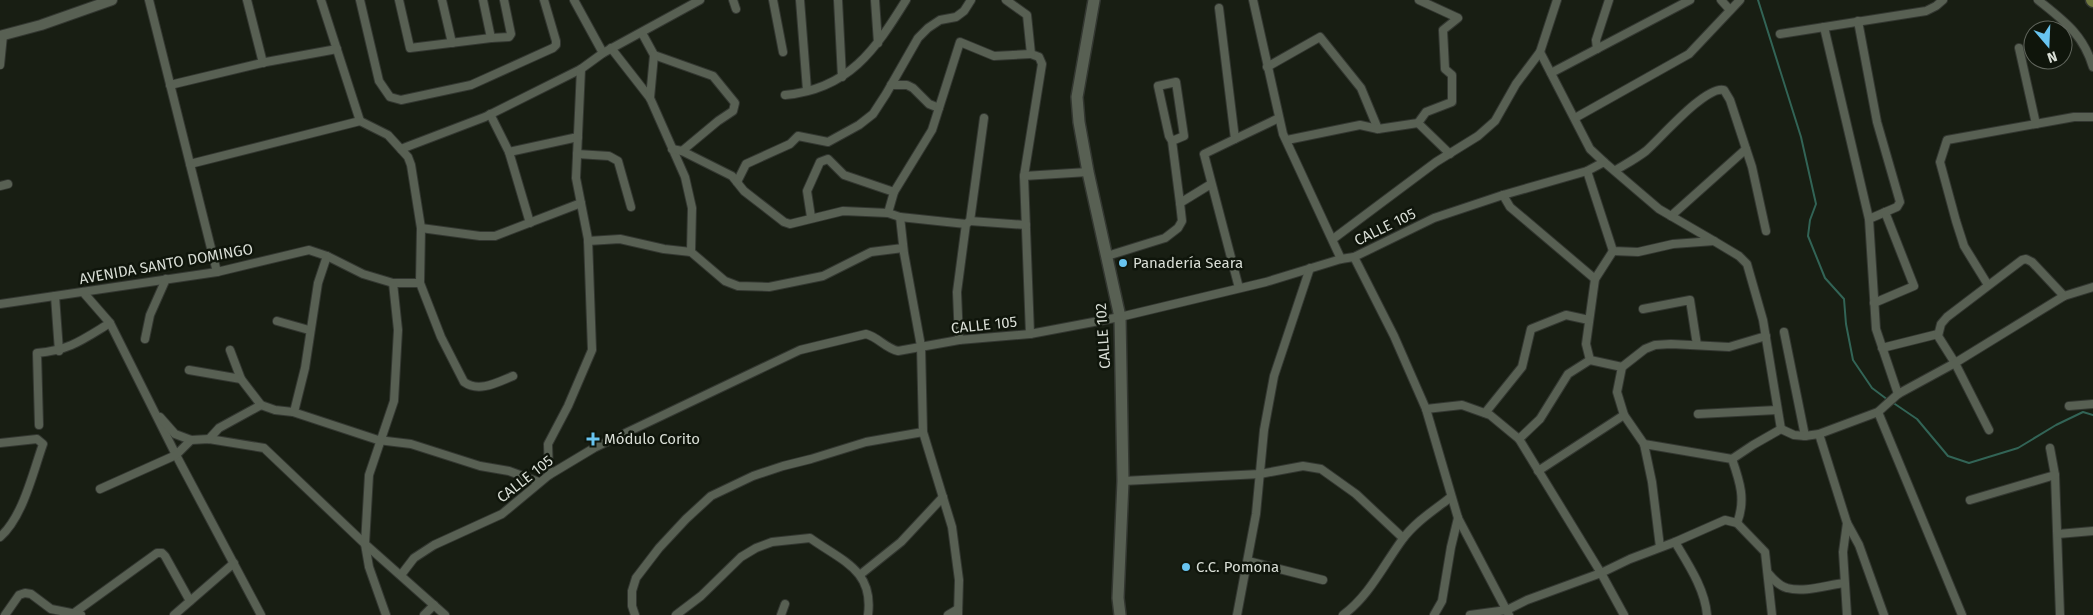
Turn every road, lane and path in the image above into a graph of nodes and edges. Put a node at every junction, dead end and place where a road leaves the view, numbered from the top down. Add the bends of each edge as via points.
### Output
1 (112, 0) edge
2 (148, 0) edge
3 (247, 0) edge
4 (320, 0) edge
5 (360, 0) edge
6 (399, 0) edge
7 (442, 0) edge
8 (484, 0) edge
9 (504, 0) edge
10 (544, 0) edge
11 (574, 0) edge
12 (700, 0) edge
13 (733, 0) edge
14 (772, 0) edge
15 (800, 0) edge
16 (838, 0) edge
17 (875, 0) edge
18 (906, 0) edge
19 (971, 0) edge
20 (1006, 0) edge
21 (1094, 0) edge
22 (1253, 0) edge
23 (1419, 0) edge
24 (1557, 0) edge
25 (1609, 0) edge
26 (1690, 0) edge
27 (1721, 0) edge
28 (1740, 0) edge
29 (1942, 0) edge
30 (2038, 0) edge
31 (92, 3) edge
32 (1219, 8) dead end
33 (736, 9) dead end
34 (1730, 10) junction
35 (1858, 21) junction
36 (1824, 27) junction
37 (642, 32) junction
38 (1780, 34) dead end
39 (2, 35) edge
40 (492, 38) junction
41 (452, 43) junction
42 (878, 43) junction
43 (611, 48) junction
44 (2019, 48) dead end
45 (337, 49) junction
46 (1596, 49) junction
47 (783, 52) dead end
48 (1540, 52) junction
49 (603, 53) junction
50 (1031, 54) junction
51 (654, 55) junction
52 (263, 63) junction
53 (0, 65) edge
54 (1267, 67) junction
55 (2093, 67) edge
56 (582, 69) junction
57 (1551, 73) junction
58 (842, 77) junction
59 (891, 85) junction
60 (170, 86) junction
61 (807, 90) junction
62 (785, 94) dead end
63 (650, 98) junction
64 (939, 108) junction
65 (490, 114) junction
66 (2093, 117) edge
67 (984, 118) dead end
68 (1279, 118) junction
69 (1575, 118) junction
70 (360, 121) junction
71 (1418, 123) junction
72 (2036, 124) junction
73 (1378, 129) junction
74 (578, 137) junction
75 (1235, 139) junction
76 (1286, 140) junction
77 (1172, 141) junction
78 (828, 142) junction
79 (401, 149) junction
80 (672, 149) junction
81 (1746, 150) junction
82 (682, 151) junction
83 (509, 152) junction
84 (577, 154) junction
85 (1450, 154) junction
86 (828, 159) junction
87 (190, 164) junction
88 (1610, 166) junction
89 (1587, 171) junction
90 (1088, 172) junction
91 (1024, 176) junction
92 (737, 182) junction
93 (1211, 184) junction
94 (894, 192) junction
95 (1503, 195) junction
96 (1180, 202) junction
97 (581, 203) junction
98 (631, 207) dead end
99 (1885, 212) junction
100 (888, 213) junction
101 (1671, 216) junction
102 (811, 217) junction
103 (900, 217) junction
104 (1869, 219) junction
105 (968, 222) junction
106 (530, 223) junction
107 (1026, 225) junction
108 (421, 228) junction
109 (1766, 230) dead end
110 (1333, 239) junction
111 (588, 241) junction
112 (1714, 241) junction
113 (903, 248) junction
114 (1613, 251) junction
115 (691, 252) junction
116 (328, 256) junction
117 (1107, 256) junction
118 (1354, 257) junction
119 (1341, 259) junction
120 (1310, 268) junction
121 (217, 272) junction
122 (166, 279) junction
123 (1595, 279) junction
124 (393, 284) junction
125 (420, 284) junction
126 (1988, 285) junction
127 (2093, 287) edge
128 (1239, 288) junction
129 (83, 292) junction
130 (56, 296) junction
131 (2064, 296) junction
132 (0, 304) edge
133 (1874, 304) junction
134 (1643, 309) dead end
135 (1120, 317) junction
136 (1589, 320) junction
137 (277, 321) dead end
138 (110, 323) junction
139 (309, 330) junction
140 (1784, 332) dead end
141 (1030, 334) junction
142 (1938, 334) junction
143 (1766, 336) junction
144 (144, 339) dead end
145 (959, 340) junction
146 (1697, 345) junction
147 (921, 346) junction
148 (1882, 348) junction
149 (230, 350) dead end
150 (59, 351) junction
151 (1590, 360) junction
152 (1955, 362) junction
153 (1622, 367) junction
154 (189, 370) dead end
155 (513, 376) dead end
156 (241, 379) junction
157 (1896, 395) junction
158 (2093, 404) edge
159 (261, 405) junction
160 (2070, 406) dead end
161 (1426, 409) junction
162 (154, 410) junction
163 (1777, 410) junction
164 (294, 412) junction
165 (1878, 412) junction
166 (1485, 413) junction
167 (1698, 414) dead end
168 (1624, 415) junction
169 (39, 425) dead end
170 (1781, 430) junction
171 (1989, 430) dead end
172 (923, 432) junction
173 (1819, 434) junction
174 (1805, 436) junction
175 (209, 439) junction
176 (1519, 439) junction
177 (191, 440) junction
178 (381, 440) junction
179 (0, 443) edge
180 (1644, 444) junction
181 (2050, 448) dead end
182 (176, 455) junction
183 (1732, 460) junction
184 (1538, 471) junction
185 (1260, 474) junction
186 (549, 475) junction
187 (2055, 475) junction
188 (1123, 481) junction
189 (539, 482) junction
190 (100, 489) dead end
191 (943, 497) junction
192 (1450, 497) junction
193 (1970, 500) dead end
194 (1458, 518) junction
195 (1737, 523) junction
196 (1847, 523) junction
197 (2093, 532) edge
198 (2058, 534) junction
199 (0, 537) edge
200 (1403, 538) junction
201 (1676, 542) junction
202 (364, 544) junction
203 (1660, 547) junction
204 (1248, 561) junction
205 (234, 563) junction
206 (1601, 573) junction
207 (1768, 573) junction
208 (861, 574) junction
209 (401, 575) junction
210 (1323, 580) dead end
211 (1844, 583) junction
212 (190, 601) junction
213 (785, 604) dead end
214 (434, 605) junction
215 (260, 612) edge
216 (958, 612) edge
217 (1508, 612) edge
218 (78, 614) edge
219 (1240, 614) edge
220 (4, 615) edge
221 (174, 615) edge
222 (250, 615) edge
223 (386, 615) edge
224 (424, 615) edge
225 (445, 615) edge
226 (635, 615) edge
227 (676, 615) edge
228 (781, 615) edge
229 (868, 615) edge
230 (948, 615) edge
231 (1120, 615) edge
232 (1342, 615) edge
233 (1434, 615) edge
234 (1470, 615) edge
235 (1624, 615) edge
236 (1707, 615) edge
237 (1772, 615) edge
238 (1847, 615) edge
239 (1884, 615) edge
240 (1962, 615) edge
241 (2060, 615) edge

1 - 31 street
2 - 60 street
3 - 52 street
4 - 45 street
5 - 10 street via 379,81 390,96 401,100 471,85 553,48 556,41
6 - 41 street via 410,48
7 - 41 street
8 - 40 street
9 - 40 street via 511,36
11 - 49 street
12 - 37 street
13 - 33 street
14 - 47 street
15 - 61 street
16 - 58 street
17 - 42 street
18 - 42 street
19 - 59 street via 956,17 940,20 918,38
20 - 50 street via 1028,15
21 - 90 main road, CALLE 102 via 1077,97
22 - 54 street
23 - 71 street via 1458,18 1443,30 1445,69 1452,75 1452,102 1426,112
24 - 48 street
25 - 46 street
26 - 46 street
27 - 34 street
28 - 34 street
29 - 35 street via 1926,11
30 - 55 street via 2075,30
31 - 39 street via 41,25
32 - 75 street
34 - 69 street via 1689,54
35 - 36 street
35 - 99 street via 1877,122 1900,200 1899,205
36 - 38 street
36 - 104 street
37 - 43 street
37 - 51 street
39 - 53 street
40 - 41 street
42 - 58 street via 863,61
43 - 49 street
43 - 63 street
44 - 72 street
45 - 52 street
45 - 70 street
46 - 57 street
48 - 57 street
48 - 85 street via 1516,84 1495,121
49 - 56 street
50 - 64 street via 994,56 960,42
50 - 91 street via 1039,57 1042,64
51 - 63 street
51 - 82 street via 713,76 735,103 733,111
52 - 60 street
54 - 68 street
54 - 73 street via 1320,37 1361,88
56 - 65 street
56 - 74 street
57 - 69 street
58 - 61 street
59 - 64 street via 913,88 929,104
59 - 78 street via 873,114
60 - 87 street
61 - 62 street
63 - 80 street
64 - 94 street via 932,130
65 - 79 street
65 - 83 street
66 - 72 street
67 - 105 street
68 - 75 street
68 - 76 street
69 - 88 street via 1590,149
70 - 79 street via 388,135
70 - 87 street
71 - 73 street
71 - 85 street
72 - 126 street via 1947,140 1942,154 1940,162 1964,246
73 - 76 street via 1360,125
74 - 83 street
74 - 84 street
75 - 93 street via 1204,154
76 - 110 street
77 - 77 street via 1158,86 1176,82 1184,136
77 - 96 street
78 - 86 street
78 - 92 street via 798,136 790,144 746,164
79 - 108 street via 411,165
80 - 82 street
80 - 115 street via 685,177 692,208
81 - 88 street, CALLE 105 via 1728,95 1718,89 1682,115 1645,152
81 - 101 street
81 - 109 street
82 - 92 street via 732,176
83 - 106 street
84 - 97 street via 576,178
84 - 98 street via 609,156 618,161
85 - 110 street
86 - 94 street via 844,175
86 - 102 street via 820,162 808,191
87 - 121 street
88 - 89 street, CALLE 105
88 - 101 street
89 - 95 street, CALLE 105
89 - 114 street
90 - 91 street
90 - 117 main road, CALLE 102
91 - 107 street
92 - 102 street via 784,222 790,224
93 - 96 street
93 - 128 street
94 - 100 street
95 - 118 street, CALLE 105 via 1434,218
95 - 123 street via 1510,207
96 - 117 street via 1182,221 1173,233
97 - 106 street
97 - 111 street
99 - 104 street
99 - 133 street via 1914,286
100 - 102 street via 843,211
100 - 103 street
101 - 112 street
103 - 105 street
103 - 113 street
104 - 133 street
105 - 107 street
105 - 145 street via 957,292
106 - 108 street via 495,236
107 - 141 street
108 - 125 street
110 - 119 street
111 - 115 street via 620,239
111 - 186 street via 592,350 548,444
112 - 114 street via 1674,244 1638,252
112 - 143 street via 1747,264
113 - 115 street via 871,252 823,276 769,287 738,286 725,281
113 - 147 street
114 - 123 street
116 - 121 street, AVENIDA SANTO DOMINGO via 309,250
116 - 124 street, AVENIDA SANTO DOMINGO via 363,274
116 - 139 street via 318,283
117 - 135 main road, CALLE 102
118 - 119 street, CALLE 105
118 - 161 street
119 - 120 street, CALLE 105
120 - 128 street, CALLE 105
120 - 185 street via 1274,376
121 - 122 street, AVENIDA SANTO DOMINGO
122 - 129 street, AVENIDA SANTO DOMINGO
122 - 144 street via 150,315
123 - 136 street
124 - 125 street, AVENIDA SANTO DOMINGO
124 - 178 street via 398,330 394,401
125 - 155 street via 441,338 464,382 479,388
126 - 131 street via 2026,259
126 - 142 street via 1947,317
127 - 131 street
128 - 135 street, CALLE 105
129 - 130 street, AVENIDA SANTO DOMINGO
129 - 138 street
130 - 132 street, AVENIDA SANTO DOMINGO
130 - 150 street
131 - 152 street
133 - 148 street via 1876,329
134 - 146 street via 1690,300
135 - 141 street, CALLE 105
135 - 188 main road, CALLE 102
136 - 151 street via 1586,344
136 - 166 street via 1566,314 1531,329 1522,367
137 - 139 street
138 - 150 street
138 - 162 street
139 - 164 street via 305,368
140 - 174 street
141 - 145 street, CALLE 105
142 - 148 street
142 - 152 street
143 - 146 street via 1729,347
143 - 163 street
145 - 147 street, CALLE 105
146 - 153 street via 1655,345
147 - 172 street
147 - 186 street, CALLE 105 via 891,349 866,334 800,350 594,448
148 - 157 street
149 - 156 street
150 - 169 street via 37,353
151 - 153 street
151 - 176 street via 1568,374 1540,419
152 - 157 street
152 - 171 street
153 - 168 street via 1617,392
154 - 156 street
156 - 159 street
157 - 165 street
158 - 160 street
159 - 164 street
159 - 175 street via 219,428
161 - 166 street via 1462,404
161 - 192 street
162 - 177 street via 175,434
162 - 182 street
163 - 167 street
163 - 170 street
164 - 178 street
165 - 173 street
165 - 240 street
166 - 176 street
168 - 180 street
168 - 184 street
170 - 174 street
170 - 183 street
172 - 191 street
172 - 226 street via 866,442 783,466 711,496 665,540 636,578 632,591
173 - 174 street
173 - 196 street
175 - 177 street
175 - 202 street via 264,448
176 - 184 street
177 - 182 street
178 - 189 street via 412,444
178 - 202 street via 369,474
179 - 199 street via 36,439 43,444 13,521
180 - 183 street
180 - 203 street
181 - 187 street
182 - 190 street
182 - 205 street
183 - 195 street via 1742,488 1742,510
184 - 206 street
185 - 188 street
185 - 200 street via 1302,466 1321,469 1356,494
185 - 204 street
186 - 189 street, CALLE 105
187 - 193 street
187 - 198 street
188 - 231 main road, CALLE 102
189 - 209 street, CALLE 105 via 502,514 434,545 414,558
191 - 208 street via 901,542
191 - 216 street via 957,560
192 - 194 street
192 - 200 street
194 - 217 street
194 - 233 street via 1442,601
195 - 201 street via 1725,520
195 - 207 street via 1765,552
196 - 211 street via 1843,552
196 - 239 street via 1859,545
197 - 198 street
198 - 241 street
200 - 232 street via 1374,582 1354,607
201 - 203 street
201 - 236 street via 1692,572
202 - 209 street
202 - 223 street
203 - 206 street
204 - 210 street
204 - 219 street
205 - 212 street
205 - 215 street
206 - 217 street via 1527,600
206 - 235 street
207 - 211 street via 1787,588
207 - 237 street
208 - 227 street via 810,538 772,542 741,557
208 - 229 street via 868,590
209 - 214 street
211 - 238 street
212 - 218 street via 165,556 157,553
212 - 221 street
213 - 228 street
214 - 224 street
214 - 225 street
215 - 222 street
216 - 230 street
217 - 234 street
218 - 220 street via 51,609 25,593 19,595

